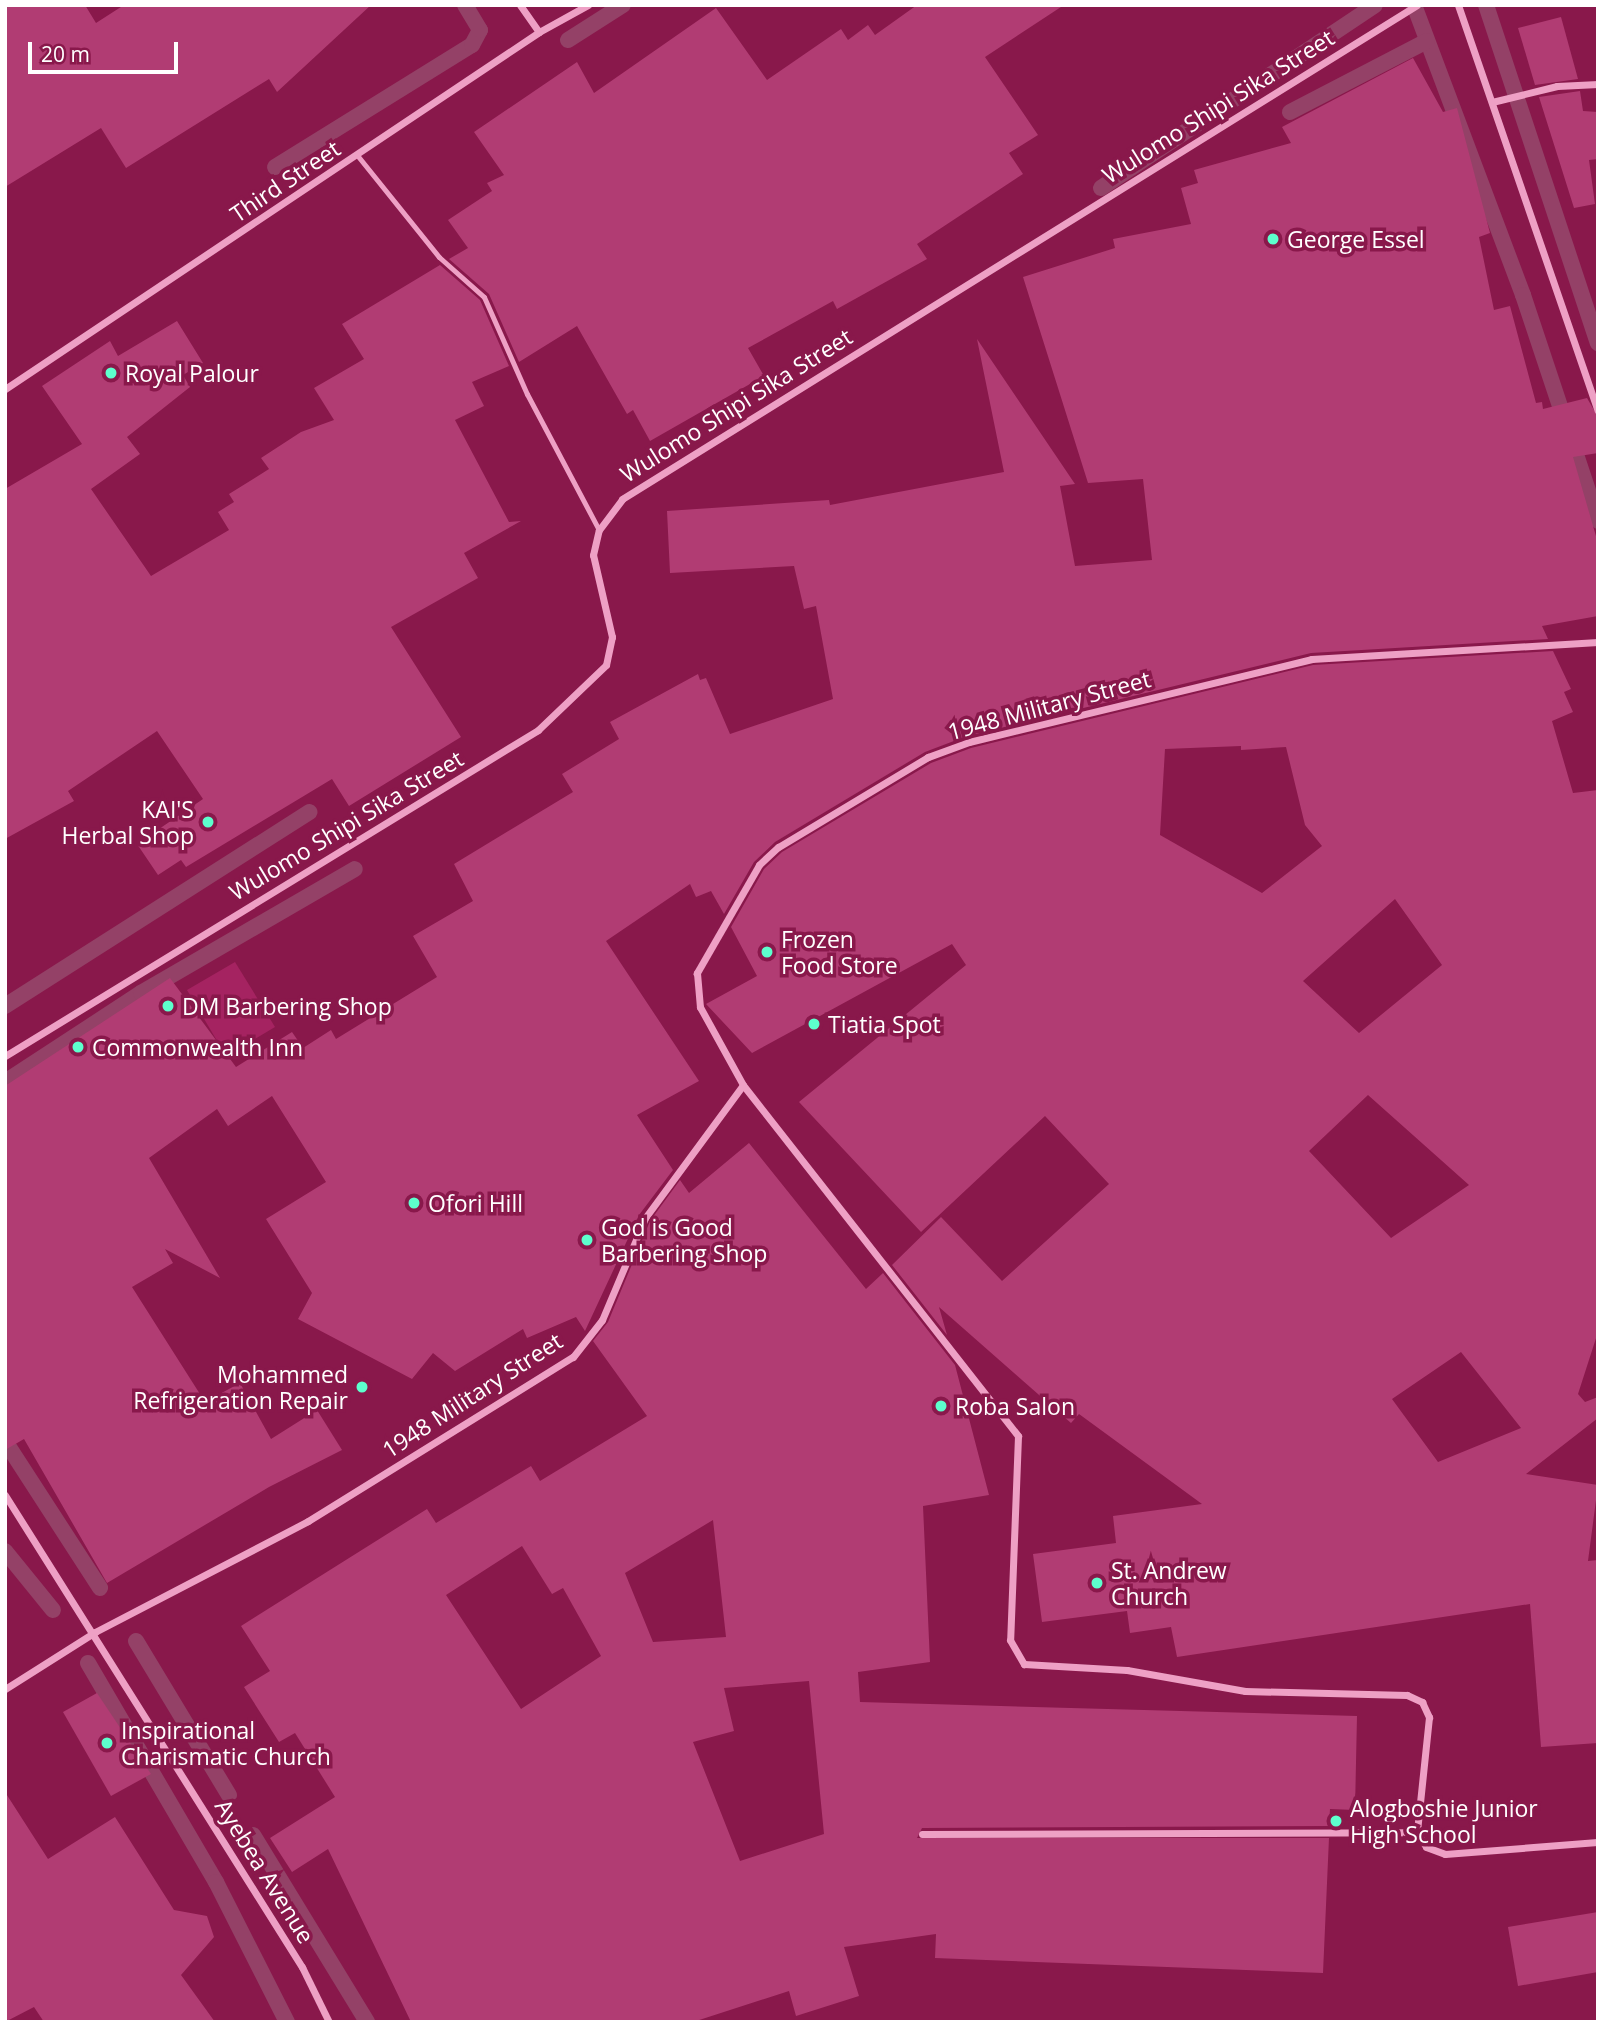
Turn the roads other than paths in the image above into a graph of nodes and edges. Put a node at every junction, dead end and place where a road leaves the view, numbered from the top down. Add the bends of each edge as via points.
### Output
1 (520, 5) edge
2 (588, 5) edge
3 (1417, 5) edge
4 (1458, 5) edge
5 (539, 32) junction
6 (1598, 84) edge
7 (1492, 102) junction
8 (357, 155) junction
9 (5, 389) edge
10 (1598, 411) edge
11 (599, 530) junction
12 (1598, 642) edge
13 (5, 1056) edge
14 (743, 1086) junction
15 (5, 1495) edge
16 (95, 1632) junction
17 (5, 1689) edge
18 (1418, 1832) junction
19 (922, 1833) dead end
20 (1598, 1842) edge
21 (329, 2022) edge

1 - 5 street
2 - 5 street, Third Street
3 - 11 street, Wulomo Shipi Sika Street via 622,499
4 - 7 street
5 - 8 street, Third Street
6 - 7 street via 1558,86
7 - 10 street
8 - 9 street, Third Street
8 - 11 lane via 439,257 484,297 527,394
11 - 13 street, Wulomo Shipi Sika Street via 593,555 612,637 606,665 538,730
12 - 14 street, 1948 Military Street via 1312,659 969,742 928,757 778,847 758,864 706,951 697,973 700,1007
14 - 16 street, 1948 Military Street via 645,1218 602,1320 573,1357 308,1521
14 - 18 street via 1018,1436 1010,1640 1024,1664 1127,1670 1245,1691 1406,1695 1422,1702 1429,1717
15 - 16 street, Ayebea Avenue
16 - 17 street, 1948 Military Street
16 - 21 street, Ayebea Avenue via 302,1967
18 - 19 street
18 - 20 street via 1426,1847 1445,1854

